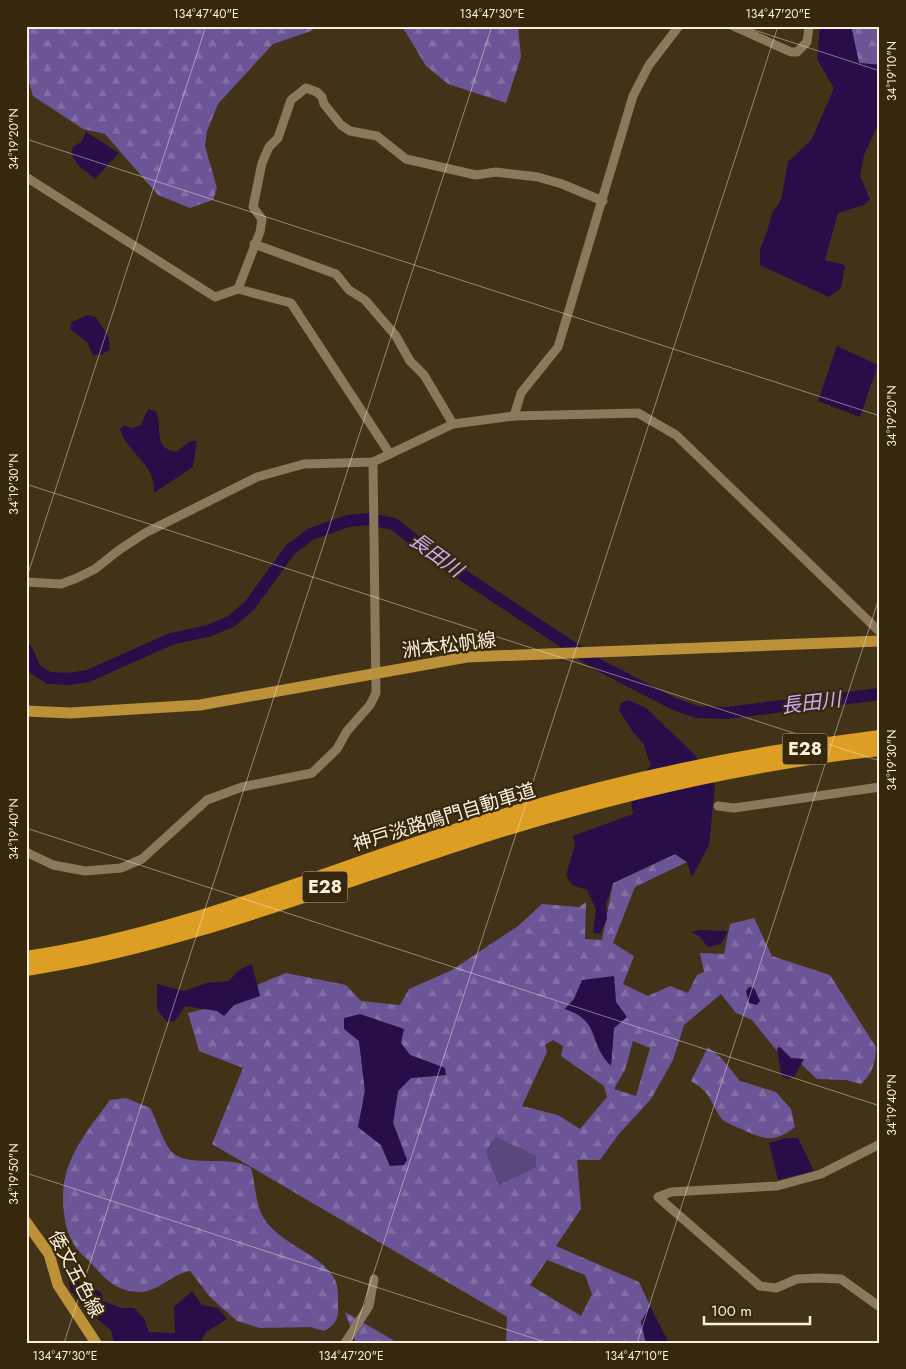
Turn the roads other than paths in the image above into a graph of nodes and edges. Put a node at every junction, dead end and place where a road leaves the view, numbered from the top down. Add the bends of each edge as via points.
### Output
1 (679, 26) edge
2 (733, 26) edge
3 (809, 26) edge
4 (26, 177) edge
5 (603, 201) junction
6 (254, 244) junction
7 (238, 289) junction
8 (514, 416) junction
9 (453, 424) junction
10 (390, 454) junction
11 (373, 462) junction
12 (26, 582) edge
13 (880, 632) edge
14 (880, 641) edge
15 (376, 672) junction
16 (26, 712) edge
17 (880, 737) edge
18 (880, 749) edge
19 (730, 767) junction
20 (880, 787) edge
21 (619, 791) junction
22 (718, 806) dead end
23 (26, 852) edge
24 (26, 958) edge
25 (26, 969) edge
26 (880, 1144) edge
27 (26, 1222) edge
28 (374, 1279) dead end
29 (880, 1307) edge
30 (96, 1343) edge
31 (345, 1343) edge

1 - 5 street via 649,65 633,96
2 - 3 street via 797,52 807,42
4 - 7 street via 215,297
5 - 6 street via 538,177 496,172 476,175 406,159 377,136 350,131 341,125 322,97 306,88 291,100 278,138 262,162 253,207 262,219
5 - 8 street via 558,347 521,392
6 - 7 street
6 - 9 street via 336,274 396,336
7 - 10 street via 291,304
8 - 9 street
8 - 13 street via 638,414 668,428
9 - 10 street
10 - 11 street
11 - 12 street via 304,464 257,477 145,533 77,578 61,584
11 - 15 street
14 - 15 main road, 洲本松帆線 via 467,657
15 - 16 main road, 洲本松帆線 via 200,705 70,713
15 - 23 street via 376,693 370,705 346,731 337,749 312,773 242,787 207,800 181,821 154,850 121,868 70,870
17 - 19 highway, 神戸淡路鳴門自動車道 / E28
18 - 19 highway, 神戸淡路鳴門自動車道 / E28
19 - 21 highway, 神戸淡路鳴門自動車道 / E28
20 - 22 street via 734,808
21 - 24 highway, 神戸淡路鳴門自動車道 / E28 via 466,828 128,937
21 - 25 highway, 神戸淡路鳴門自動車道 / E28 via 131,949
26 - 29 street via 821,1174 777,1186 671,1192 658,1197 760,1286 776,1288 797,1279 841,1279
27 - 30 main road, 倭文五色線 via 49,1254 58,1285
28 - 31 street via 369,1306

